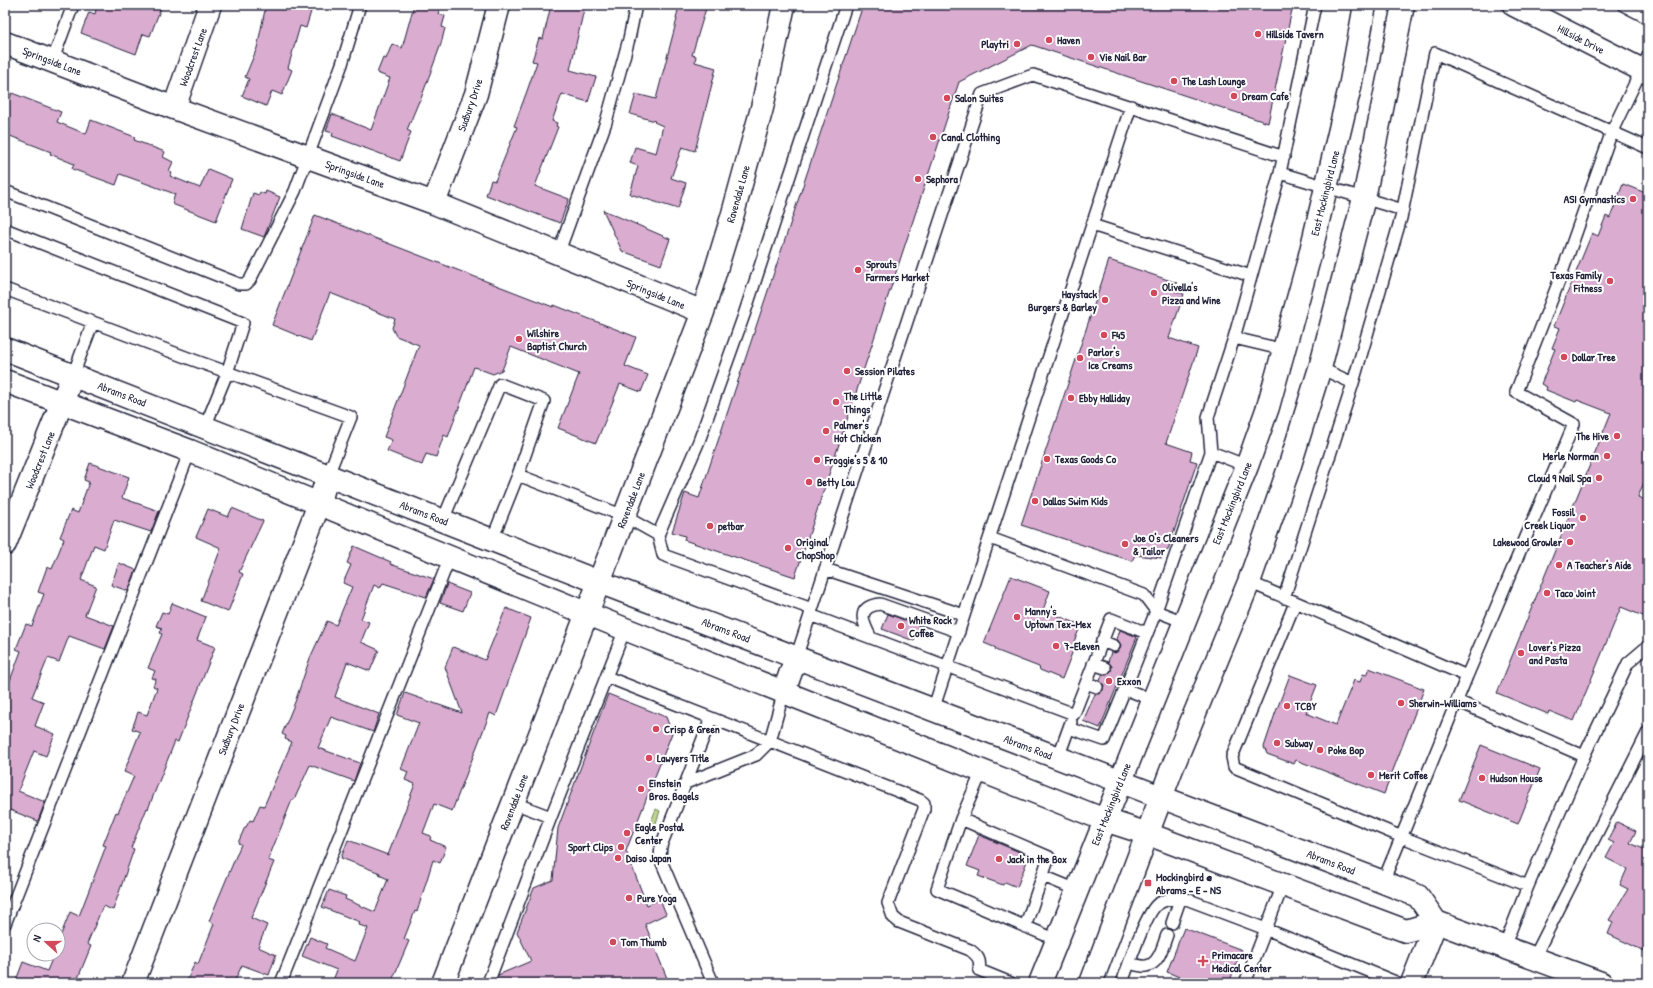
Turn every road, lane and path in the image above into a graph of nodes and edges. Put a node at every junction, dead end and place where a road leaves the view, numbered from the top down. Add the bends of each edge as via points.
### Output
1 (73, 5) edge
2 (210, 5) edge
3 (360, 5) edge
4 (499, 5) edge
5 (636, 5) edge
6 (784, 5) edge
7 (846, 5) edge
8 (1315, 5) edge
9 (1366, 5) edge
10 (1403, 5) edge
11 (1623, 5) edge
12 (1517, 6) edge
13 (1648, 18) edge
14 (5, 43) edge
15 (52, 62) junction
16 (1645, 66) edge
17 (1132, 106) junction
18 (174, 108) junction
19 (1612, 131) junction
20 (1648, 148) edge
21 (307, 157) junction
22 (1284, 157) junction
23 (1280, 173) junction
24 (1327, 187) junction
25 (5, 191) edge
26 (1364, 198) junction
27 (434, 203) junction
28 (1403, 210) junction
29 (1092, 225) junction
30 (5, 229) edge
31 (558, 254) junction
32 (1251, 276) junction
33 (5, 289) edge
34 (702, 312) junction
35 (93, 322) junction
36 (1234, 338) junction
37 (5, 349) edge
38 (1285, 350) junction
39 (1320, 368) junction
40 (227, 373) junction
41 (73, 375) junction
42 (5, 381) edge
43 (1353, 383) junction
44 (62, 403) junction
45 (205, 427) junction
46 (190, 451) junction
47 (1211, 452) junction
48 (1247, 466) junction
49 (328, 475) junction
50 (518, 475) junction
51 (319, 504) junction
52 (624, 516) junction
53 (443, 520) junction
54 (658, 535) junction
55 (990, 538) junction
56 (492, 540) junction
57 (5, 543) edge
58 (450, 557) junction
59 (824, 569) junction
60 (600, 582) junction
61 (1249, 582) junction
62 (1284, 598) junction
63 (1295, 602) junction
64 (1156, 611) junction
65 (811, 612) junction
66 (587, 613) junction
67 (964, 615) junction
68 (1184, 622) junction
69 (625, 629) junction
70 (958, 632) junction
71 (1147, 633) junction
72 (871, 638) junction
73 (1102, 641) junction
74 (1114, 646) dead end
75 (1648, 646) edge
76 (796, 658) junction
77 (1093, 664) junction
78 (947, 667) junction
79 (1105, 668) dead end
80 (607, 676) junction
81 (1467, 676) junction
82 (1086, 683) junction
83 (1097, 688) dead end
84 (784, 691) junction
85 (1120, 694) junction
86 (1153, 700) junction
87 (1457, 701) junction
88 (1088, 708) dead end
89 (1076, 709) junction
90 (933, 710) junction
91 (712, 718) junction
92 (1069, 728) junction
93 (1648, 732) edge
94 (770, 741) junction
95 (1584, 756) junction
96 (1058, 758) junction
97 (982, 771) junction
98 (1120, 782) junction
99 (686, 783) junction
100 (1161, 798) junction
101 (514, 803) junction
102 (551, 817) junction
103 (961, 819) junction
104 (1105, 820) junction
105 (1148, 834) junction
106 (1402, 837) junction
107 (1043, 876) junction
108 (1384, 882) junction
109 (1283, 886) junction
110 (1528, 886) junction
111 (1077, 890) junction
112 (1182, 897) junction
113 (1436, 922) junction
114 (1172, 923) dead end
115 (5, 924) edge
116 (1025, 927) junction
117 (1266, 929) junction
118 (1167, 935) dead end
119 (1057, 940) junction
120 (1504, 947) junction
121 (1534, 958) junction
122 (1129, 963) junction
123 (991, 979) edge
124 (1095, 982) edge
125 (133, 983) edge
126 (280, 983) edge
127 (442, 983) edge
128 (488, 983) edge
129 (713, 983) edge
130 (1011, 983) edge
131 (1040, 983) edge
132 (1122, 983) edge
133 (1245, 983) edge
134 (1398, 983) edge
135 (1412, 983) edge
136 (1601, 983) edge

1 - 15 lane
2 - 18 main road, Woodcrest Lane
3 - 21 lane via 342,64
4 - 27 main road, Sudbury Drive via 476,94
5 - 31 lane via 606,122
6 - 34 main road, Ravendale Lane via 762,108
7 - 54 lane via 744,315 699,441
8 - 22 lane
9 - 24 main road, East Mockingbird Lane
10 - 26 main road
11 - 13 lane
12 - 16 main road, Hillside Drive
14 - 15 main road, Springside Lane
15 - 18 main road, Springside Lane
16 - 19 lane
17 - 22 lane
17 - 29 lane
17 - 59 lane via 1034,75 982,94
18 - 21 main road, Springside Lane
19 - 20 lane
19 - 28 lane via 1435,53
19 - 81 lane via 1559,281 1516,392 1574,424
21 - 25 lane via 295,191 246,284 239,284
21 - 27 main road, Springside Lane
22 - 23 lane
23 - 24 lane
23 - 32 lane
24 - 26 lane
24 - 38 main road, East Mockingbird Lane
26 - 28 lane
26 - 39 main road
27 - 31 main road, Springside Lane
28 - 43 lane
29 - 32 lane
29 - 55 lane
30 - 40 lane via 242,323
31 - 34 main road, Springside Lane
32 - 36 lane
33 - 35 lane
34 - 52 main road, Ravendale Lane
35 - 40 lane
35 - 41 lane
36 - 38 lane
36 - 47 lane via 1208,417
37 - 41 main road, Abrams Road
38 - 48 main road, East Mockingbird Lane
39 - 43 lane
39 - 61 main road via 1290,468
40 - 45 lane
40 - 49 lane via 351,417
41 - 44 main road, Woodcrest Lane
41 - 45 main road, Abrams Road
42 - 44 main road
43 - 62 lane
44 - 46 main road
44 - 57 main road, Woodcrest Lane
45 - 49 main road, Abrams Road
46 - 51 main road
46 - 115 lane
47 - 48 lane
47 - 64 lane
48 - 68 main road, East Mockingbird Lane
49 - 51 main road, Sudbury Drive
49 - 53 main road, Abrams Road
50 - 52 lane
50 - 53 lane via 544,401 500,384
50 - 56 lane
51 - 58 main road
51 - 125 main road, Sudbury Drive
52 - 54 lane
52 - 60 main road, Ravendale Lane
53 - 56 main road, Abrams Road
54 - 65 lane via 663,555
55 - 64 lane via 1144,595
55 - 67 lane
56 - 60 main road, Abrams Road
58 - 66 main road
58 - 126 lane
59 - 65 lane
59 - 67 lane
60 - 66 main road, Ravendale Lane
60 - 76 main road, Abrams Road
61 - 62 lane
61 - 100 main road
62 - 63 lane
63 - 81 lane
63 - 106 lane via 1232,757 1234,767
64 - 68 lane
64 - 71 lane
65 - 72 lane
65 - 76 lane
66 - 69 main road
66 - 101 main road, Ravendale Lane
67 - 70 lane
68 - 86 main road, East Mockingbird Lane
69 - 80 lane
69 - 84 main road
70 - 72 lane via 880,604 873,605 864,613 863,624
70 - 78 lane
71 - 73 lane via 1111,619
71 - 85 lane via 1134,654
72 - 78 lane
73 - 74 lane
73 - 77 lane
75 - 95 lane via 1628,663
76 - 84 main road
76 - 90 main road, Abrams Road
77 - 79 lane
77 - 82 lane
78 - 89 lane
78 - 90 lane
80 - 91 lane
80 - 102 lane
81 - 87 lane
82 - 83 lane
82 - 89 lane
84 - 94 lane
84 - 97 main road
85 - 86 lane
85 - 92 lane via 1109,717 1104,740
86 - 98 main road, East Mockingbird Lane
87 - 95 lane
87 - 106 lane
88 - 89 lane
89 - 92 lane
90 - 96 main road, Abrams Road
91 - 94 lane
91 - 99 lane
92 - 96 lane
93 - 121 lane
94 - 99 lane via 756,755
94 - 123 lane via 924,803 924,809 888,903 890,910 899,922 970,950 981,962 979,970
95 - 110 lane
96 - 98 main road, Abrams Road
97 - 103 lane
97 - 104 main road
98 - 100 main road, Abrams Road
98 - 104 main road, East Mockingbird Lane
99 - 129 lane via 661,846 660,857
100 - 105 main road
100 - 108 main road, Abrams Road
101 - 102 lane
101 - 127 main road, Ravendale Lane
102 - 128 lane
103 - 107 lane via 1049,857
103 - 116 lane via 937,889
104 - 105 main road
104 - 111 main road, East Mockingbird Lane
105 - 109 main road
105 - 124 main road
106 - 108 lane
106 - 110 lane
107 - 111 lane
107 - 116 lane
108 - 113 main road, Abrams Road via 1418,896
109 - 113 main road via 1406,931
109 - 117 lane
110 - 120 lane
111 - 119 main road, East Mockingbird Lane
112 - 114 lane
112 - 117 lane
112 - 122 lane via 1156,904
113 - 120 main road
113 - 135 main road
116 - 119 lane
117 - 133 lane
117 - 134 lane
118 - 122 lane via 1158,957 1152,964 1145,966
119 - 131 main road, East Mockingbird Lane
120 - 121 main road
121 - 136 main road via 1563,972
122 - 132 lane
123 - 130 lane

